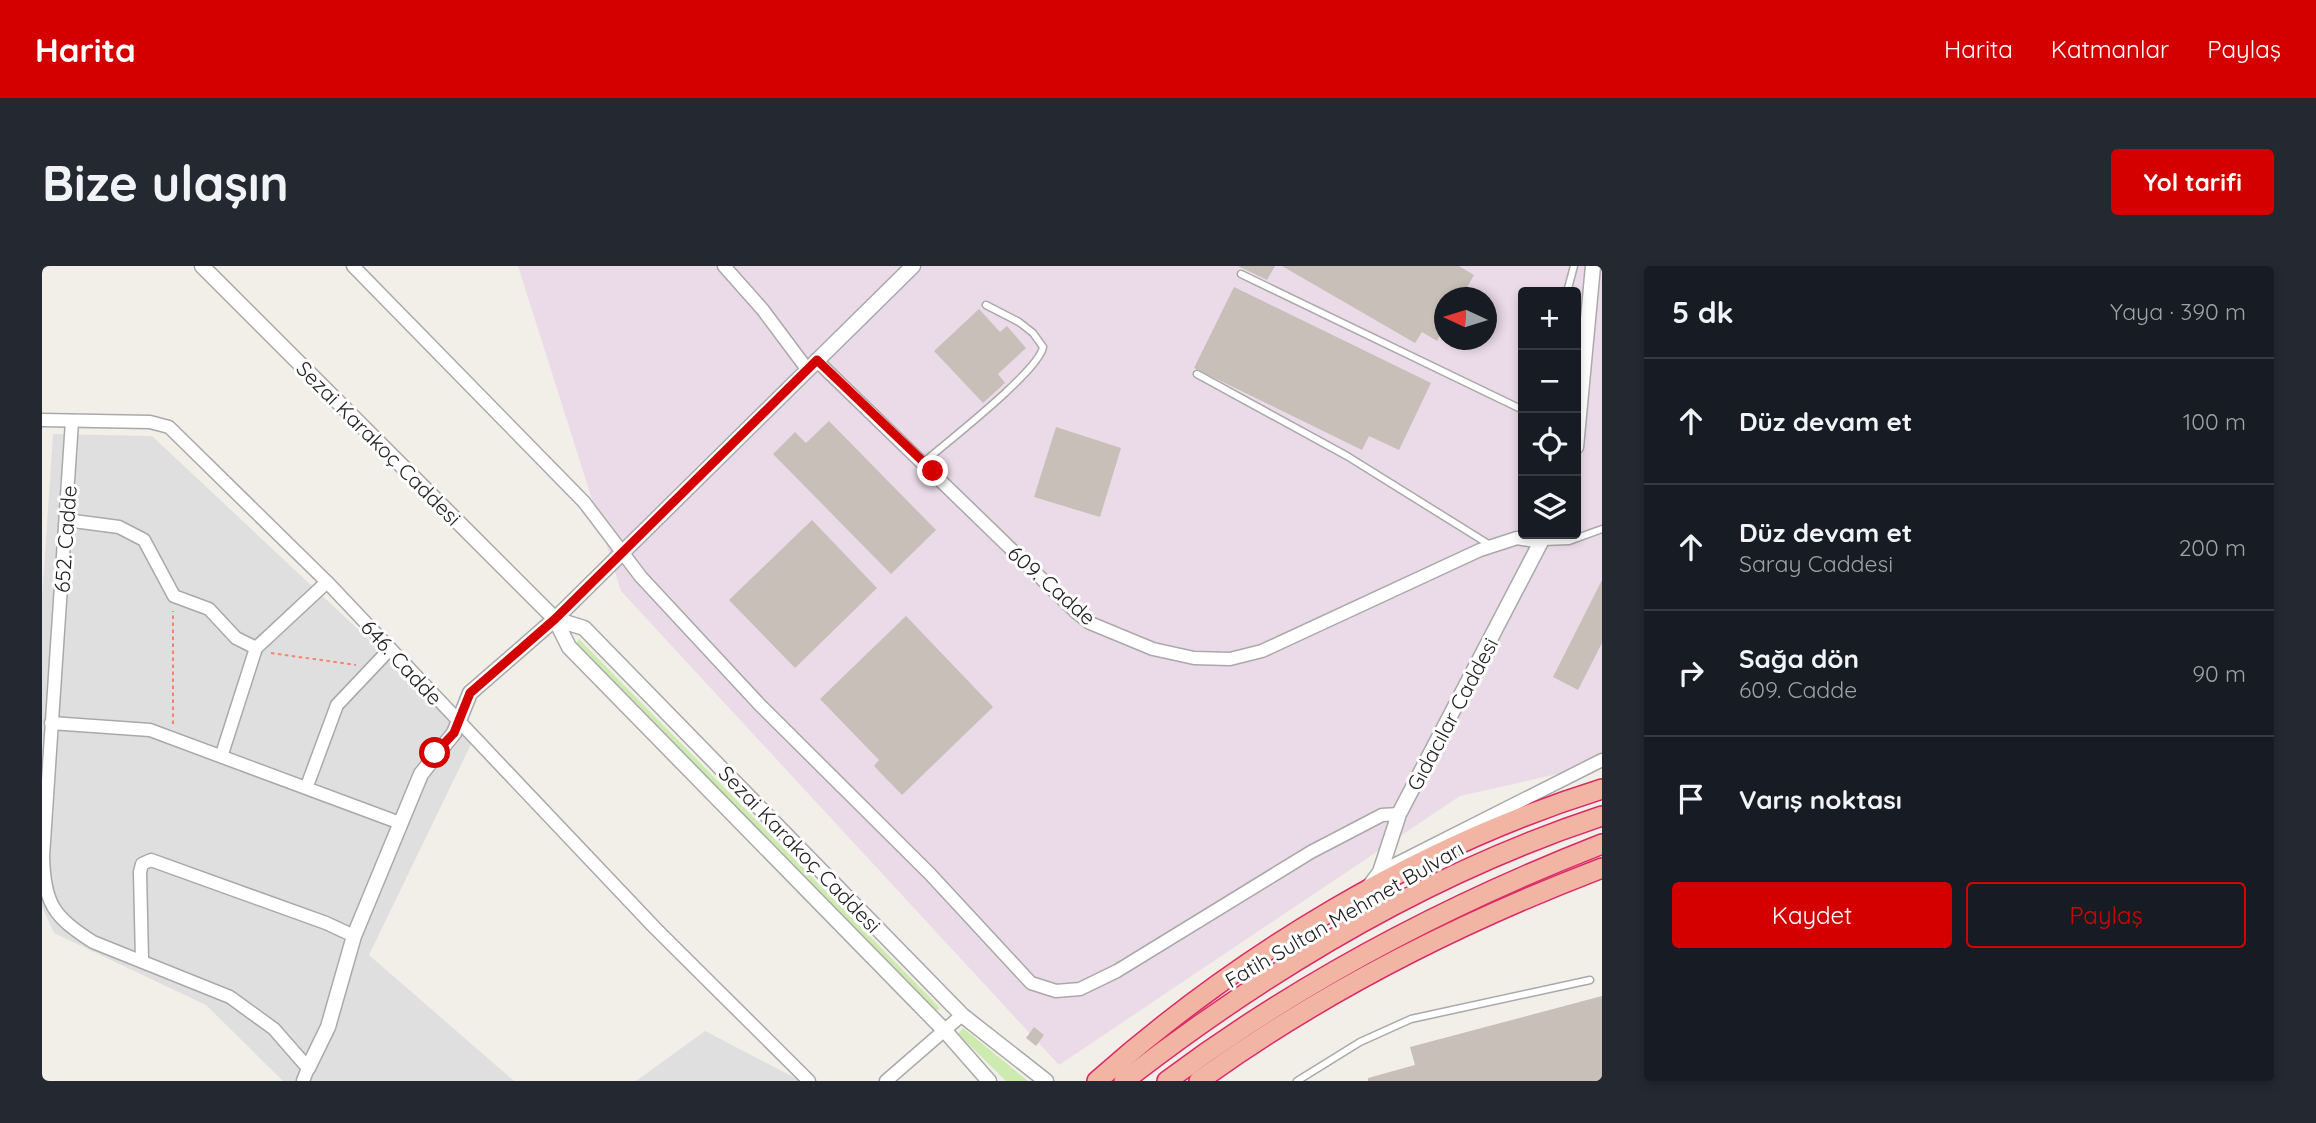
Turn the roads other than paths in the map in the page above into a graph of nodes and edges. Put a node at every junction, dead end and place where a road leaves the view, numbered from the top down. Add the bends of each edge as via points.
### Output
1 (202, 266) edge
2 (353, 266) edge
3 (724, 266) edge
4 (913, 266) edge
5 (1574, 266) edge
6 (1593, 266) edge
7 (1241, 274) dead end
8 (1568, 287) edge
9 (986, 305) dead end
10 (812, 364) junction
11 (1196, 374) dead end
12 (1518, 408) edge
13 (1579, 413) edge
14 (42, 420) edge
15 (72, 421) junction
16 (924, 462) junction
17 (66, 520) junction
18 (1602, 529) edge
19 (1581, 537) edge
20 (1518, 538) edge
21 (1542, 539) edge
22 (1552, 539) edge
23 (1574, 539) edge
24 (1492, 546) junction
25 (623, 551) junction
26 (327, 582) junction
27 (555, 619) junction
28 (256, 648) junction
29 (390, 649) junction
30 (42, 656) edge
31 (57, 657) junction
32 (459, 722) junction
33 (51, 723) junction
34 (46, 737) edge
35 (222, 754) junction
36 (1602, 760) edge
37 (307, 786) junction
38 (1602, 789) edge
39 (1399, 814) junction
40 (1602, 816) edge
41 (400, 822) junction
42 (1602, 844) edge
43 (1602, 868) edge
44 (1380, 872) junction
45 (1363, 894) junction
46 (354, 936) junction
47 (142, 960) junction
48 (1590, 980) dead end
49 (962, 1015) junction
50 (945, 1031) junction
51 (306, 1074) edge
52 (318, 1081) edge
53 (809, 1081) edge
54 (886, 1081) edge
55 (989, 1081) edge
56 (1046, 1081) edge
57 (1097, 1081) edge
58 (1124, 1081) edge
59 (1167, 1081) edge
60 (1201, 1081) edge
61 (1297, 1081) edge

1 - 27 street, Sezai Karakoç Caddesi
2 - 25 street via 584,502
3 - 10 street, 609. Cadde
4 - 10 street
5 - 8 lane
6 - 13 street
7 - 12 lane
9 - 16 lane via 1033,333 1041,354 1013,385
10 - 16 street, 609. Cadde
10 - 25 street
11 - 24 lane via 1347,456
14 - 15 street, 646. Cadde
15 - 17 street, 652. Cadde
15 - 26 street, 646. Cadde via 150,422 169,427
16 - 24 street, 609. Cadde via 1090,623 1153,649 1194,658 1230,659 1262,651
17 - 28 street via 119,527 144,540 174,596 209,609 236,638
17 - 31 street, 652. Cadde
18 - 19 lane
20 - 24 street, 609. Cadde
21 - 39 street, Gıdacılar Caddesi
22 - 23 lane
25 - 27 street
25 - 39 street via 641,577 760,704 1031,983 1044,989 1066,992 1104,977 1311,852 1382,816
26 - 28 street
26 - 29 street, 646. Cadde
27 - 32 street via 470,693
27 - 49 street, Sezai Karakoç Caddesi via 584,628
27 - 50 street, Sezai Karakoç Caddesi via 569,647
28 - 35 street
29 - 32 street, 646. Cadde
29 - 37 street via 337,705
30 - 31 street
31 - 33 street, 652. Cadde
32 - 41 street via 428,761
32 - 53 street, 646. Cadde
33 - 34 street, 652. Cadde
33 - 35 street via 126,726
34 - 47 street, 652. Cadde via 43,856 51,908 93,942
35 - 37 street
36 - 44 street
37 - 41 street
38 - 45 highway via 1480,833
39 - 44 street, Gıdacılar Caddesi
40 - 58 highway, Fatih Sultan Mehmet Bulvarı via 1499,854 1400,904 1255,988
41 - 46 street
42 - 59 highway, Fatih Sultan Mehmet Bulvarı via 1476,895 1362,954
43 - 60 highway via 1393,962 1290,1020
44 - 45 street, Gıdacılar Caddesi
45 - 57 highway via 1183,1008
46 - 47 street via 151,860 142,864 140,872
46 - 51 street via 328,1027
47 - 51 street via 230,997 274,1029
48 - 61 lane via 1411,1019 1360,1042
49 - 50 street
49 - 56 street, Sezai Karakoç Caddesi
50 - 54 street
50 - 55 street, Sezai Karakoç Caddesi
51 - 52 street

